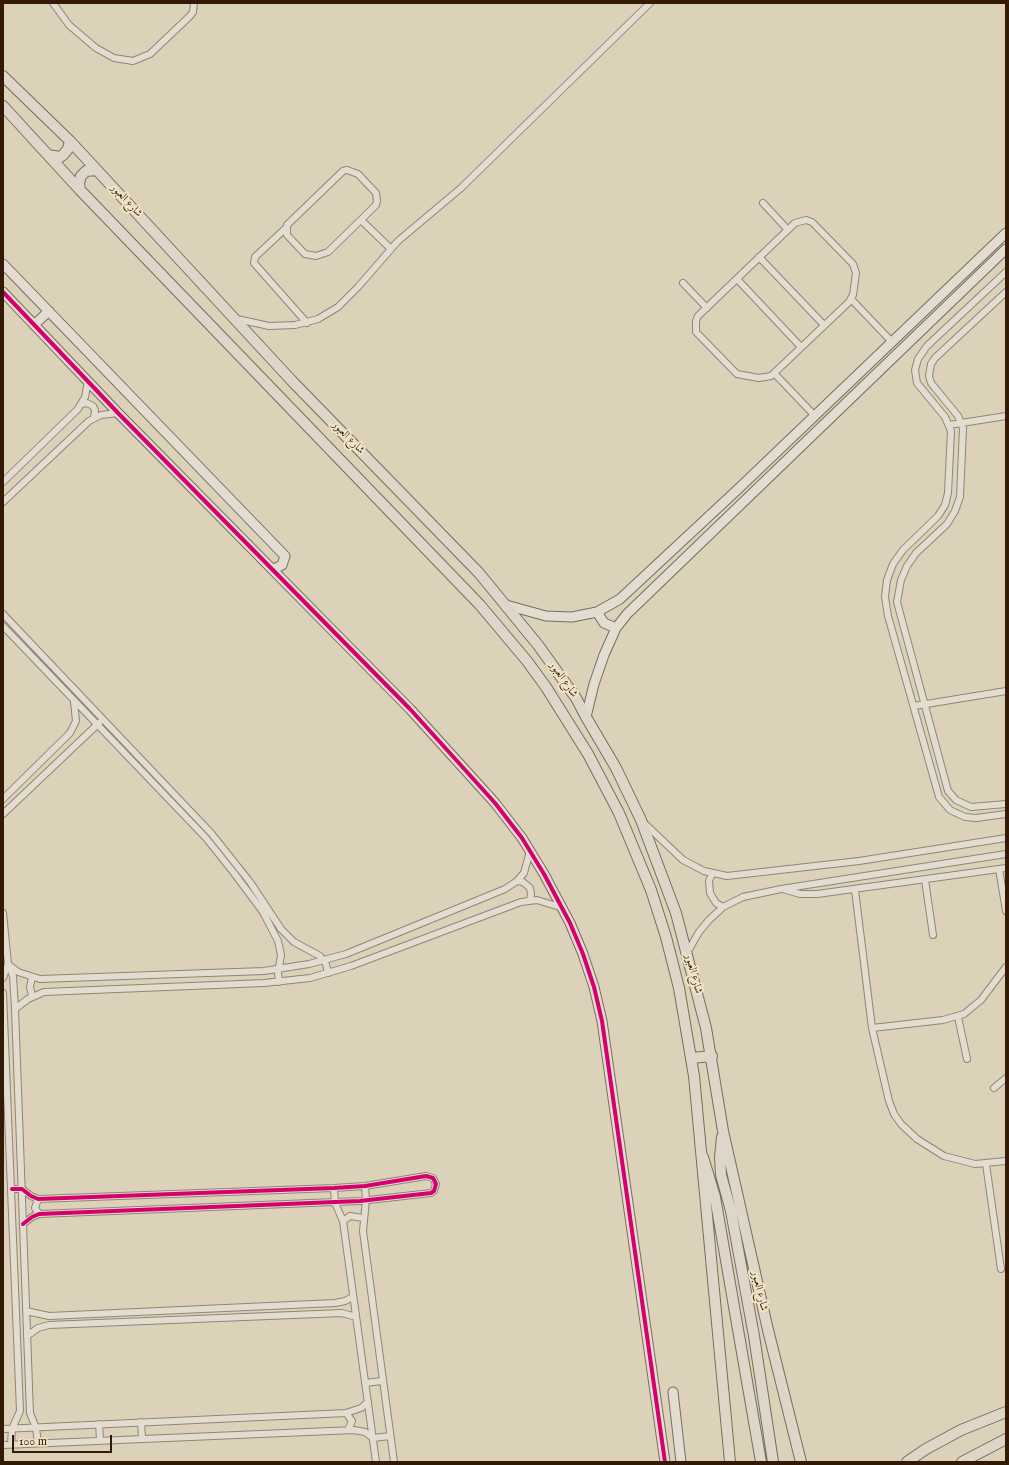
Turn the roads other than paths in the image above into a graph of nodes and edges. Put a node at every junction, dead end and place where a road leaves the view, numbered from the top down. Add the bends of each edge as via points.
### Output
1 (53, 3) edge
2 (194, 3) edge
3 (650, 3) edge
4 (3, 76) edge
5 (3, 106) edge
6 (70, 141) junction
7 (48, 155) junction
8 (97, 170) junction
9 (80, 190) junction
10 (763, 203) dead end
11 (361, 220) junction
12 (286, 228) junction
13 (788, 230) junction
14 (1006, 233) edge
15 (390, 249) junction
16 (1006, 249) edge
17 (759, 257) junction
18 (3, 264) edge
19 (1006, 272) edge
20 (737, 279) junction
21 (683, 283) dead end
22 (3, 292) edge
23 (1006, 292) edge
24 (851, 299) junction
25 (707, 308) junction
26 (49, 311) junction
27 (234, 318) junction
28 (307, 323) junction
29 (34, 324) junction
30 (824, 325) junction
31 (892, 342) junction
32 (801, 347) junction
33 (774, 373) junction
34 (88, 381) junction
35 (81, 404) junction
36 (118, 413) junction
37 (814, 415) junction
38 (1006, 416) edge
39 (94, 418) junction
40 (962, 423) junction
41 (949, 425) junction
42 (3, 482) edge
43 (3, 502) edge
44 (271, 542) junction
45 (255, 550) junction
46 (274, 569) junction
47 (506, 604) junction
48 (597, 612) junction
49 (3, 614) edge
50 (3, 626) edge
51 (616, 628) junction
52 (1006, 691) edge
53 (73, 700) junction
54 (924, 704) junction
55 (914, 706) junction
56 (586, 717) junction
57 (103, 720) junction
58 (97, 725) junction
59 (3, 798) edge
60 (180, 800) junction
61 (1006, 804) edge
62 (174, 805) junction
63 (3, 814) edge
64 (1006, 814) edge
65 (641, 820) junction
66 (1006, 838) edge
67 (530, 850) junction
68 (1006, 854) edge
69 (1006, 868) edge
70 (999, 869) junction
71 (712, 874) junction
72 (925, 880) junction
73 (517, 881) junction
74 (781, 889) junction
75 (855, 890) junction
76 (530, 900) junction
77 (723, 907) junction
78 (563, 908) junction
79 (1006, 911) edge
80 (3, 913) edge
81 (933, 935) dead end
82 (288, 937) junction
83 (278, 941) junction
84 (687, 953) junction
85 (324, 960) junction
86 (8, 964) junction
87 (1006, 967) edge
88 (279, 969) junction
89 (217, 973) junction
90 (328, 973) junction
91 (165, 975) junction
92 (117, 976) junction
93 (32, 977) junction
94 (3, 978) edge
95 (279, 982) junction
96 (217, 985) junction
97 (166, 986) junction
98 (117, 988) junction
99 (3, 993) edge
100 (32, 996) junction
101 (15, 1009) junction
102 (958, 1016) junction
103 (872, 1028) junction
104 (712, 1056) junction
105 (691, 1058) junction
106 (967, 1060) dead end
107 (1006, 1078) edge
108 (994, 1088) dead end
109 (723, 1131) junction
110 (699, 1148) junction
111 (1006, 1162) edge
112 (986, 1164) junction
113 (365, 1186) junction
114 (334, 1188) junction
115 (12, 1189) junction
116 (22, 1189) junction
117 (38, 1199) junction
118 (366, 1200) junction
119 (334, 1203) junction
120 (39, 1214) junction
121 (363, 1218) junction
122 (343, 1221) junction
123 (23, 1224) junction
124 (1002, 1269) dead end
125 (353, 1297) junction
126 (340, 1303) junction
127 (215, 1309) junction
128 (26, 1311) junction
129 (342, 1313) junction
130 (41, 1315) junction
131 (356, 1317) junction
132 (216, 1318) junction
133 (42, 1326) junction
134 (27, 1336) junction
135 (382, 1381) junction
136 (365, 1383) junction
137 (672, 1392) dead end
138 (368, 1402) junction
139 (20, 1410) junction
140 (1006, 1412) edge
141 (30, 1413) junction
142 (346, 1413) junction
143 (141, 1422) junction
144 (99, 1424) junction
145 (12, 1428) junction
146 (36, 1428) junction
147 (3, 1429) edge
148 (348, 1430) junction
149 (390, 1436) junction
150 (142, 1438) junction
151 (373, 1438) junction
152 (678, 1439) junction
153 (1006, 1439) edge
154 (100, 1440) junction
155 (662, 1441) junction
156 (38, 1443) junction
157 (11, 1444) junction
158 (3, 1445) edge
159 (376, 1462) edge
160 (394, 1462) edge
161 (665, 1462) edge
162 (682, 1462) edge
163 (730, 1462) edge
164 (761, 1462) edge
165 (773, 1462) edge
166 (801, 1462) edge
167 (907, 1462) edge
168 (962, 1462) edge

1 - 2 street via 69,26 91,45 114,58 133,60 150,54 190,16
3 - 15 street via 461,188
4 - 6 main road, شارع العبور
5 - 7 main road, شارع العبور
6 - 7 main road via 68,149 60,157
6 - 8 main road, شارع العبور
7 - 9 main road, شارع العبور
8 - 9 main road via 86,171 81,176
8 - 27 main road, شارع العبور
9 - 105 main road, شارع العبور via 480,605 546,687 588,754 613,800 635,849 668,944 679,988
10 - 13 street
11 - 12 street via 334,247 316,256 301,251 287,235
11 - 12 street via 376,205 377,197 358,174 347,170 289,222
11 - 15 street
12 - 28 street via 255,257 254,263
13 - 17 street
13 - 24 street via 800,221 812,222 853,264 856,273
14 - 31 street
15 - 28 street via 338,307
16 - 51 street via 770,474 632,609
17 - 20 street
17 - 30 street
18 - 26 street
19 - 41 street via 927,346 918,359 915,370 917,383
20 - 25 street
20 - 32 street
21 - 25 street
22 - 29 street
23 - 40 street via 935,358 930,368 929,380 932,387
24 - 30 street
24 - 31 street
25 - 33 street via 696,321 696,332 731,370 737,374 759,378
26 - 29 street
26 - 44 street
27 - 28 street via 269,326
27 - 47 main road, شارع العبور
29 - 34 street
30 - 32 street
31 - 37 street
32 - 33 street
33 - 37 street
34 - 35 street
34 - 36 street
35 - 39 street via 88,403 93,406
35 - 42 street via 72,416
36 - 39 street via 108,413
36 - 45 street
37 - 48 street via 632,589
38 - 40 street
39 - 43 street via 82,426
40 - 41 street
40 - 54 street via 964,434 958,504 947,524 911,559 901,580 898,596 900,617
41 - 55 street via 952,437 945,505 898,557 890,572 886,588 888,616
44 - 45 street
44 - 46 street via 285,556 282,565
45 - 46 street
46 - 67 street via 481,787
47 - 48 street via 555,617
47 - 56 main road, شارع العبور via 557,671
48 - 51 street via 604,623
49 - 57 street
50 - 53 street
51 - 56 street via 597,674
52 - 54 street
53 - 58 street
53 - 59 street via 76,714 74,727 70,733
54 - 55 street
54 - 61 street via 944,780 952,796 971,807
55 - 64 street via 935,787 942,802 955,813 970,818
56 - 65 main road, شارع العبور via 616,768
57 - 58 street
57 - 60 street
58 - 62 street
58 - 63 street
60 - 62 street
60 - 82 street via 231,857
62 - 83 street via 206,838 234,873 263,912
65 - 71 street via 683,860
65 - 84 main road, شارع العبور via 666,882
66 - 71 street via 859,861 739,876
67 - 73 street via 527,866
67 - 78 street
68 - 74 street
69 - 70 street
70 - 72 street
70 - 79 street
71 - 77 street via 709,881 710,893 716,903
72 - 75 street
72 - 81 street
73 - 76 street via 530,888
73 - 85 street via 505,889 454,910 346,954
74 - 75 street via 811,895
74 - 77 street via 743,897
75 - 103 street
76 - 78 street
76 - 90 street
77 - 84 street via 704,926
78 - 155 street via 585,960 602,1021
80 - 86 street
82 - 83 street
82 - 85 street
83 - 88 street via 281,955
84 - 104 main road, شارع العبور
85 - 88 street
85 - 90 street
86 - 93 street via 18,972
86 - 94 street
86 - 101 street via 13,976
87 - 102 street via 981,1000
88 - 89 street
88 - 95 street
89 - 91 street
89 - 96 street
90 - 95 street
91 - 92 street
91 - 97 street
92 - 93 street via 40,979
92 - 98 street
93 - 100 street
95 - 96 street
96 - 97 street
97 - 98 street
98 - 100 street via 44,992
99 - 115 street
100 - 101 street
101 - 116 street
102 - 103 street
102 - 106 street
103 - 112 street via 889,1101 901,1124 920,1142 937,1153 959,1161
104 - 105 main road
104 - 109 main road, شارع العبور
105 - 110 main road, شارع العبور
107 - 108 street
109 - 165 main road via 721,1175 731,1211 754,1336
109 - 166 main road, شارع العبور
110 - 163 main road, شارع العبور
110 - 164 main road via 714,1188
111 - 112 street
112 - 124 street
113 - 114 street
113 - 118 street
113 - 118 street via 426,1176 433,1178 436,1184 434,1191 430,1193
114 - 117 street
114 - 119 street
115 - 116 street
115 - 139 street
116 - 117 street
116 - 123 street
117 - 120 street via 35,1208
118 - 119 street
118 - 121 street
119 - 120 street
119 - 122 street
120 - 123 street
121 - 122 street via 350,1216
121 - 135 street
122 - 125 street
123 - 128 street
125 - 126 street
125 - 131 street
126 - 127 street
126 - 129 street
127 - 130 street
127 - 132 street
128 - 130 street
128 - 134 street
129 - 131 street
129 - 132 street
130 - 133 street
131 - 136 street
132 - 133 street
133 - 134 street
134 - 141 street
135 - 136 street
135 - 149 street
136 - 138 street
137 - 152 street
138 - 142 street via 361,1408
138 - 151 street
139 - 141 street via 24,1414
139 - 145 street
140 - 167 main road via 961,1430
141 - 146 street
142 - 143 street
142 - 148 street via 352,1421
143 - 144 street
143 - 150 street
144 - 146 street
144 - 154 street
145 - 146 street
145 - 147 street
145 - 157 street
146 - 156 street
148 - 150 street
148 - 151 street via 365,1432
149 - 151 street
149 - 160 street
150 - 154 street
151 - 159 street
152 - 155 street via 671,1444
152 - 162 street
153 - 168 main road
154 - 156 street
155 - 161 street
156 - 157 street
157 - 158 street

